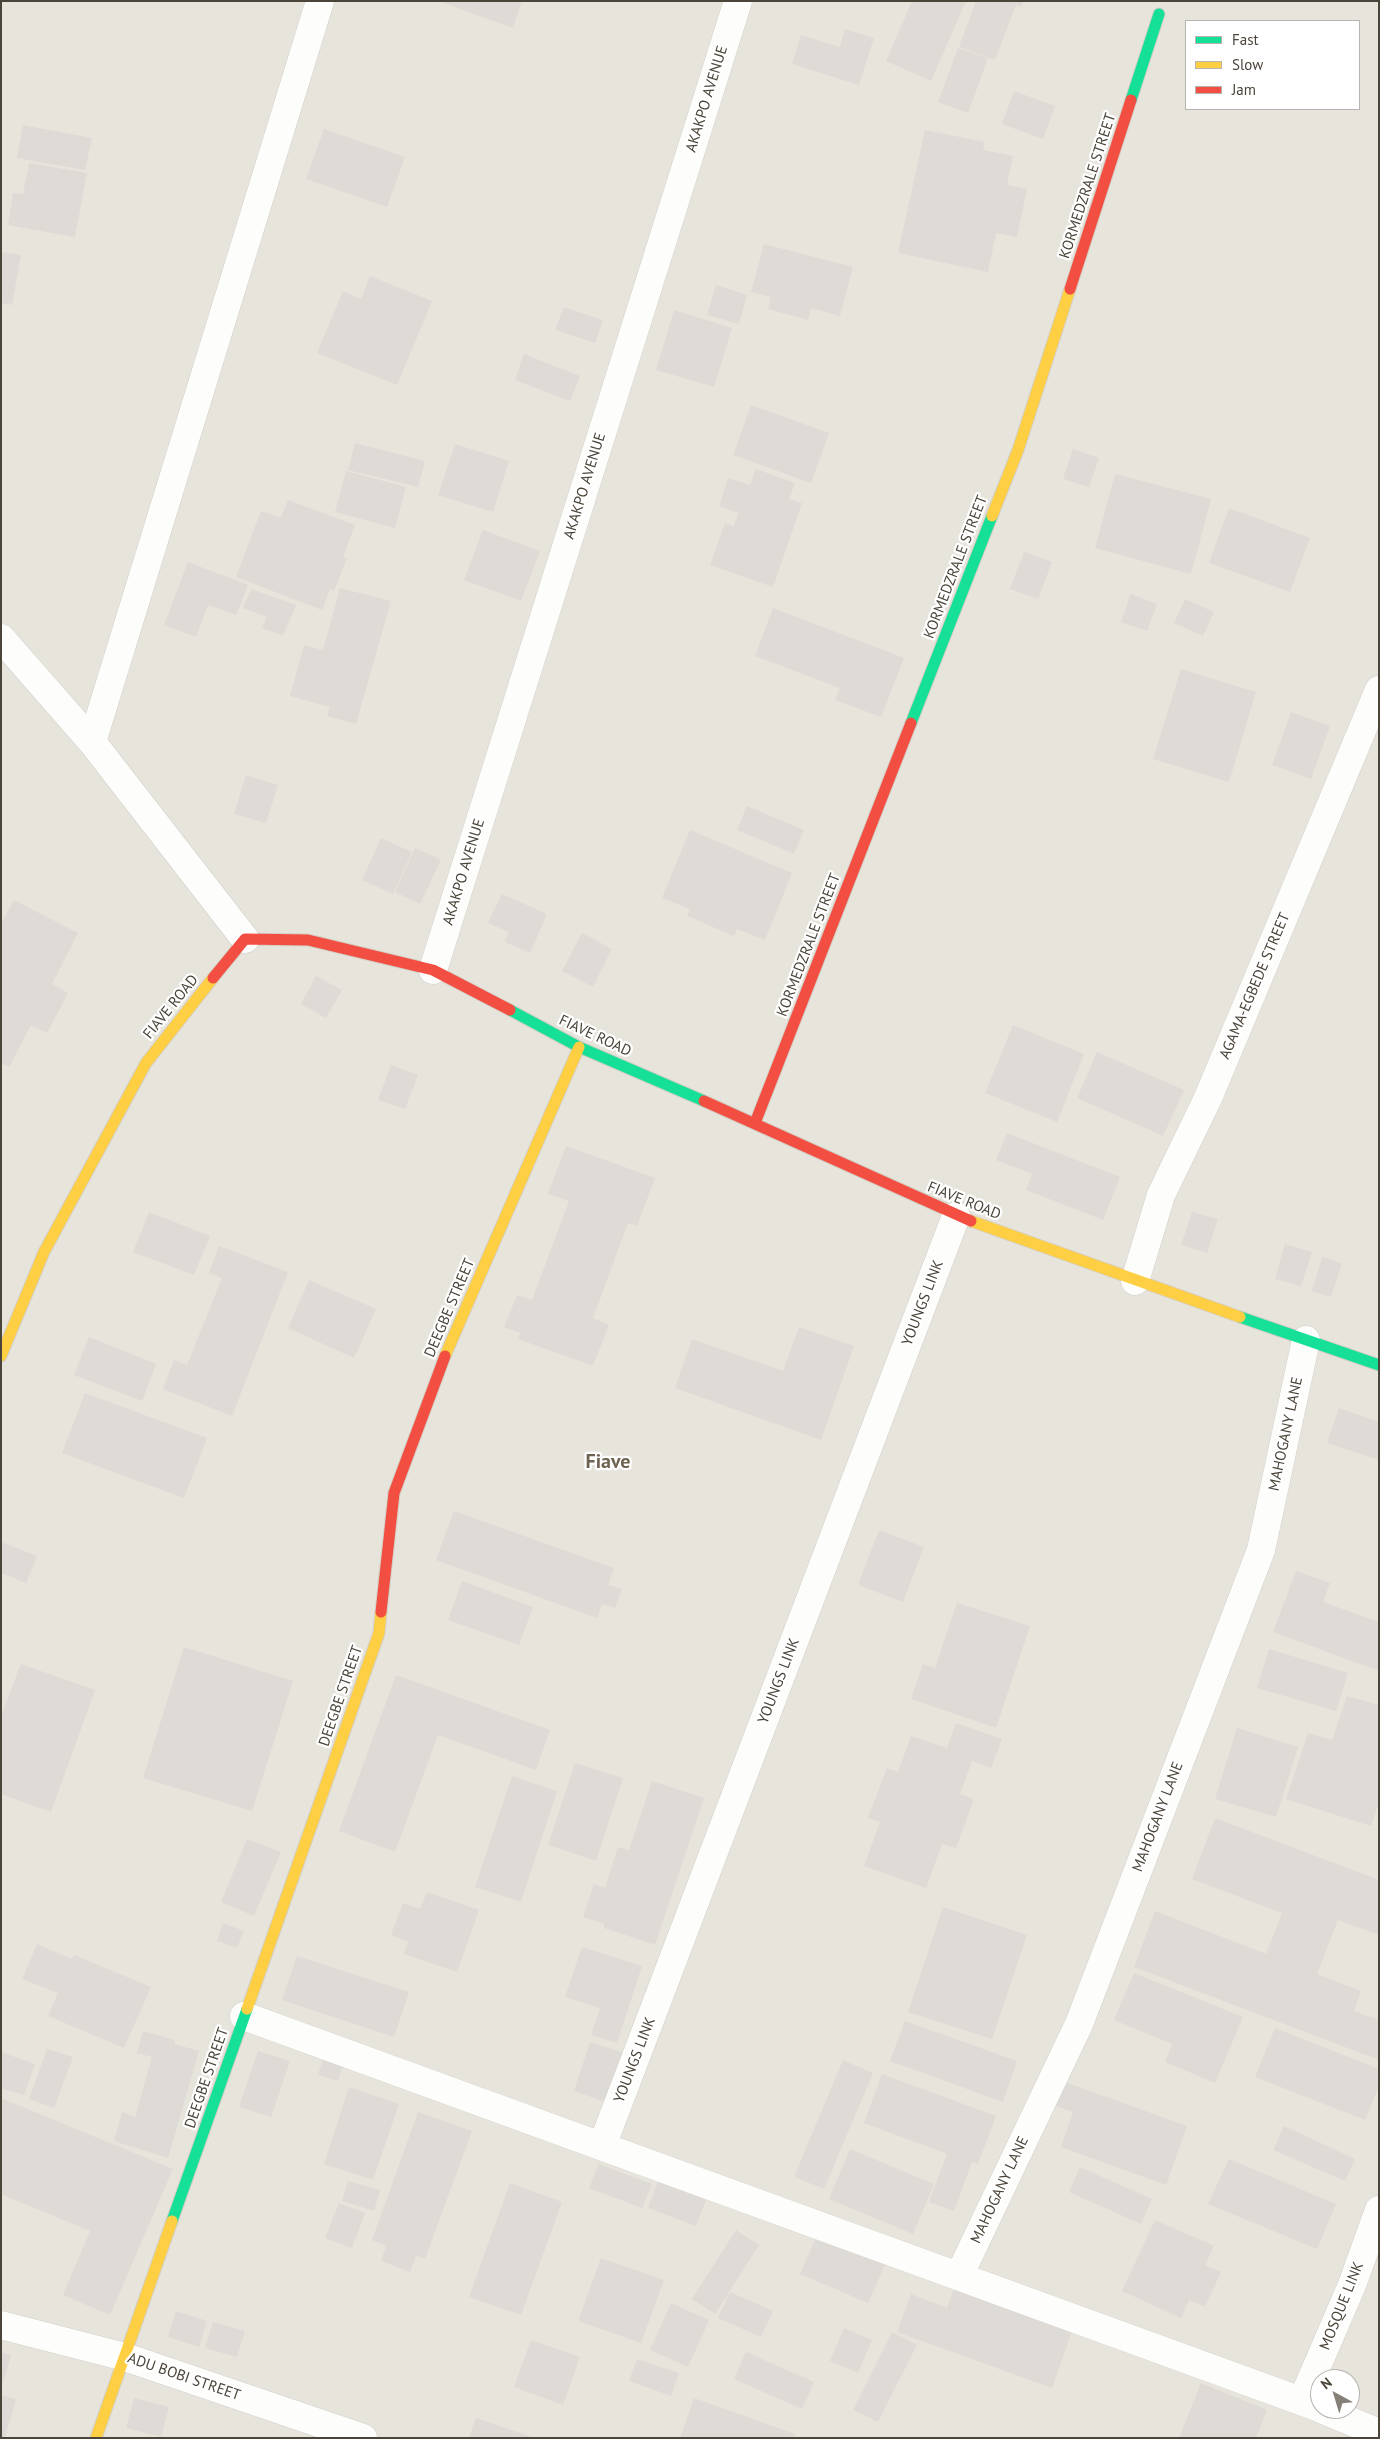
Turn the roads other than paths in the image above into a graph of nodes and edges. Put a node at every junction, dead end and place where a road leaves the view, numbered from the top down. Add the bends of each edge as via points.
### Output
1 (320, 1) edge
2 (738, 1) edge
3 (1159, 14) dead end
4 (1, 638) edge
5 (1379, 690) edge
6 (92, 742) junction
7 (245, 939) junction
8 (433, 970) junction
9 (579, 1047) junction
10 (756, 1123) junction
11 (956, 1216) junction
12 (1135, 1282) junction
13 (1306, 1340) junction
14 (1, 1356) edge
15 (1379, 1365) edge
16 (244, 2016) junction
17 (602, 2146) junction
18 (1379, 2210) edge
19 (959, 2276) junction
20 (1, 2325) edge
21 (125, 2357) junction
22 (1326, 2369) edge
23 (1310, 2405) edge
24 (1345, 2419) edge
25 (1379, 2433) edge
26 (96, 2438) edge
27 (363, 2438) edge

1 - 6 street
2 - 8 street, AKAKPO AVENUE
3 - 10 street, KORMEDZRALE STREET via 1018,450
4 - 6 street
5 - 12 street, AGAMA-EGBEDE STREET via 1208,1098 1161,1195
6 - 7 street
7 - 8 street, FIAVE ROAD via 308,940
7 - 14 street, FIAVE ROAD via 146,1063 44,1252
8 - 9 street, FIAVE ROAD
9 - 10 street, FIAVE ROAD
9 - 16 street, DEEGBE STREET via 442,1364 394,1493 379,1633
10 - 11 street, FIAVE ROAD
11 - 12 street, FIAVE ROAD
11 - 17 street, YOUNGS LINK
12 - 13 street, FIAVE ROAD
13 - 15 street, FIAVE ROAD
13 - 19 street, MAHOGANY LANE via 1261,1550 1079,2024
16 - 17 street
16 - 21 street, DEEGBE STREET
17 - 19 street
18 - 22 street, MOSQUE LINK
19 - 23 street
20 - 21 street, ADU BOBI STREET
21 - 26 street, DEEGBE STREET
21 - 27 street, ADU BOBI STREET
24 - 25 street

